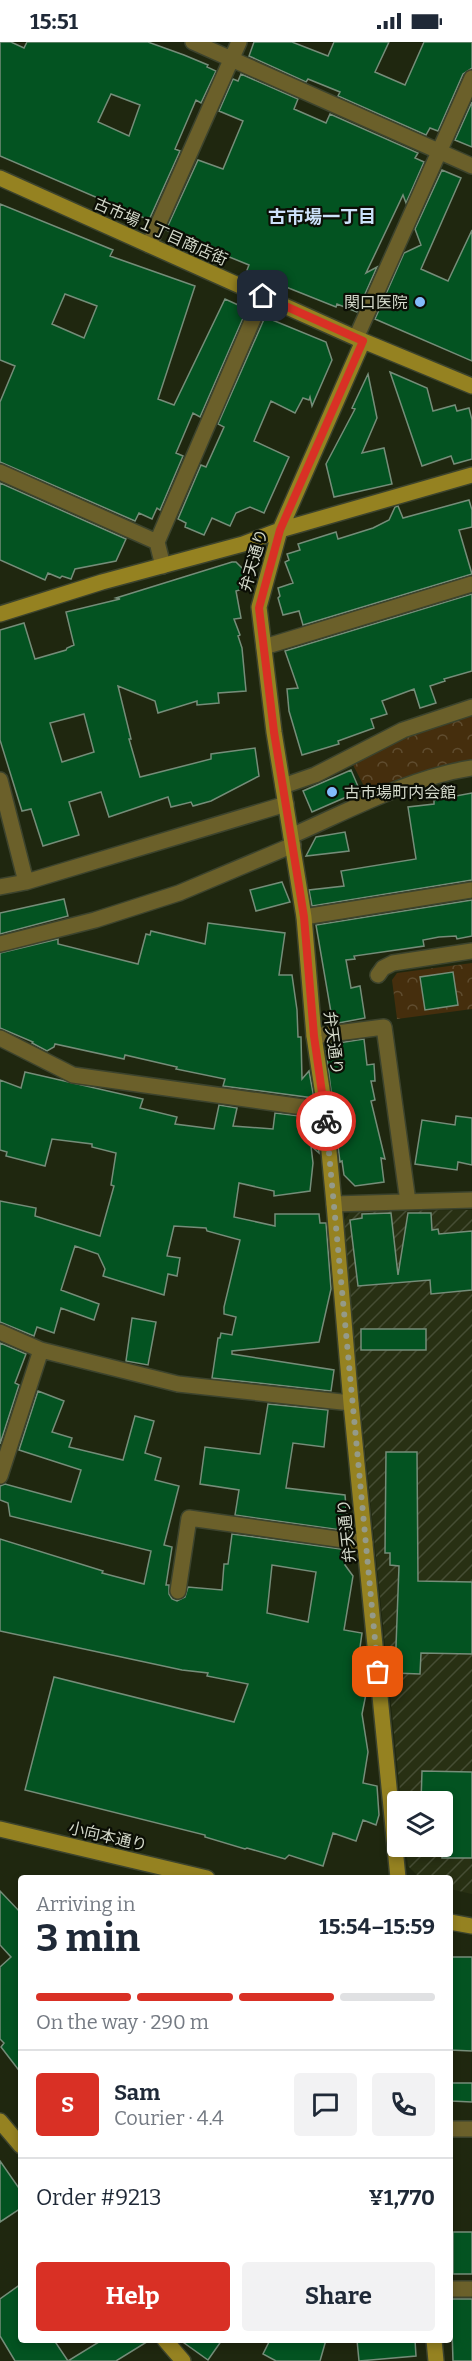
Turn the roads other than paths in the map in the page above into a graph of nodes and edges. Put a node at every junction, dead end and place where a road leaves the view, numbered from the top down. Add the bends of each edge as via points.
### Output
1 (193, 42) edge
2 (240, 42) edge
3 (232, 59) junction
4 (472, 78) edge
5 (439, 151) junction
6 (472, 166) edge
7 (0, 178) edge
8 (149, 245) junction
9 (263, 296) junction
10 (359, 339) junction
11 (472, 386) edge
12 (0, 472) edge
13 (472, 475) edge
14 (280, 530) junction
15 (158, 542) junction
16 (163, 566) junction
17 (472, 584) edge
18 (0, 614) edge
19 (264, 647) junction
20 (472, 706) edge
21 (472, 768) edge
22 (0, 780) edge
23 (283, 786) junction
24 (286, 804) junction
25 (292, 840) junction
26 (26, 882) junction
27 (0, 887) edge
28 (472, 890) edge
29 (304, 917) junction
30 (0, 944) edge
31 (472, 951) edge
32 (378, 975) dead end
33 (314, 1036) junction
34 (0, 1038) edge
35 (325, 1108) junction
36 (472, 1200) edge
37 (408, 1202) junction
38 (334, 1204) junction
39 (0, 1332) edge
40 (41, 1350) junction
41 (351, 1403) junction
42 (0, 1476) edge
43 (365, 1543) junction
44 (178, 1591) dead end
45 (0, 1829) edge
46 (194, 1875) edge
47 (398, 1875) edge
48 (453, 1923) edge
49 (472, 1926) edge
50 (0, 2121) edge
51 (472, 2128) edge
52 (453, 2129) edge
53 (18, 2142) edge
54 (453, 2289) edge
55 (472, 2289) edge
56 (168, 2343) edge
57 (434, 2343) edge
58 (183, 2361) edge
59 (436, 2361) edge

1 - 3 street
2 - 3 street
3 - 5 street
3 - 8 street
4 - 5 street
5 - 6 street
5 - 10 street
7 - 8 street, 古市場１丁目商店街
8 - 9 street, 古市場１丁目商店街
9 - 10 street, 古市場１丁目商店街
9 - 15 street
10 - 11 street, 古市場１丁目商店街
10 - 14 street, 弁天通り
12 - 15 street
13 - 14 street
14 - 16 street
14 - 19 street, 弁天通り via 259,608
15 - 16 street
16 - 18 street
17 - 19 street
19 - 23 street, 弁天通り
20 - 23 street via 403,730 315,775
21 - 25 street via 397,790
22 - 26 street
23 - 24 street, 弁天通り
24 - 25 street, 弁天通り
24 - 26 street
25 - 29 street, 弁天通り
25 - 30 street via 180,893
26 - 27 street
28 - 29 street
29 - 33 street, 弁天通り
31 - 32 street via 393,963
33 - 35 street, 弁天通り
33 - 37 street via 384,1027
34 - 35 street via 73,1075
35 - 38 street, 弁天通り
36 - 37 street
37 - 38 street
38 - 41 street, 弁天通り
39 - 40 street
40 - 41 street via 178,1384
40 - 42 street
41 - 43 street, 弁天通り
43 - 44 street via 189,1518
43 - 47 street, 弁天通り
45 - 46 street, 小向本通り
48 - 49 street
50 - 53 street
51 - 52 street
54 - 55 street
56 - 58 street
57 - 59 street

